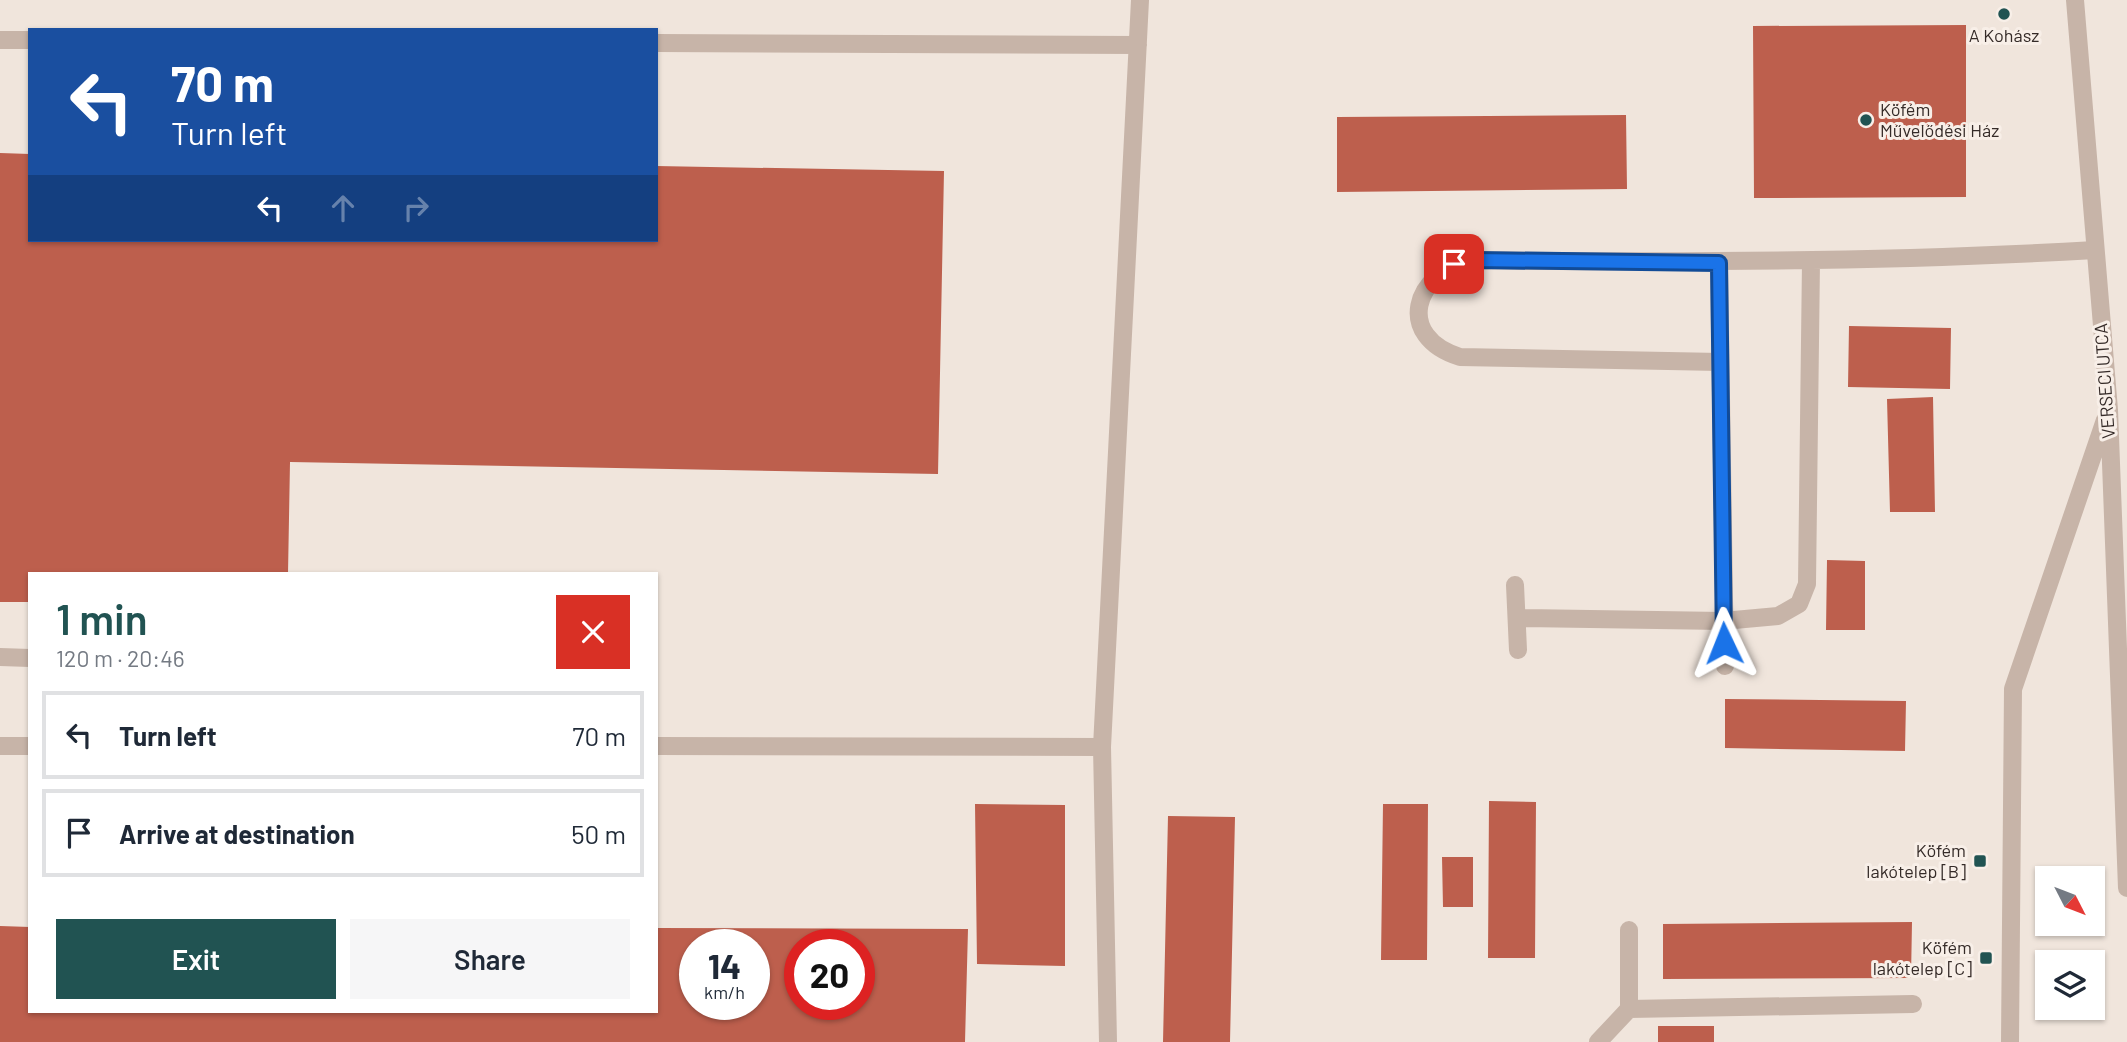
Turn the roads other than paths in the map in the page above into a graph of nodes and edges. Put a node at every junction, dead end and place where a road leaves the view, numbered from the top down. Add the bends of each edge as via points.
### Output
1 (1140, 0) edge
2 (2075, 0) edge
3 (0, 40) edge
4 (28, 40) edge
5 (658, 43) edge
6 (1138, 45) junction
7 (2095, 250) junction
8 (1811, 261) junction
9 (1719, 263) junction
10 (1720, 362) junction
11 (2109, 410) junction
12 (1516, 585) dead end
13 (1517, 618) junction
14 (1723, 621) junction
15 (1518, 650) dead end
16 (0, 657) edge
17 (28, 658) edge
18 (1725, 666) dead end
19 (0, 746) edge
20 (28, 746) edge
21 (658, 746) edge
22 (1102, 747) junction
23 (2127, 888) edge
24 (1629, 930) dead end
25 (1913, 1004) dead end
26 (1629, 1010) junction
27 (1108, 1042) edge
28 (1598, 1042) edge
29 (2010, 1042) edge

1 - 6 street
2 - 7 street, VERSECI UTCA
3 - 4 street
5 - 6 street
6 - 22 street
7 - 8 street
7 - 11 street, VERSECI UTCA
8 - 9 street
8 - 14 street via 1805,594 1799,604 1778,617
9 - 10 street
9 - 10 street via 1474,260 1454,264 1431,280 1424,289 1420,316 1429,339 1460,357
10 - 14 street
11 - 23 street, VERSECI UTCA
11 - 29 street via 2013,688
12 - 13 street
13 - 14 street
13 - 15 street
14 - 18 street
16 - 17 street
19 - 20 street
21 - 22 street
22 - 27 street
24 - 26 street
25 - 26 street
26 - 28 street

